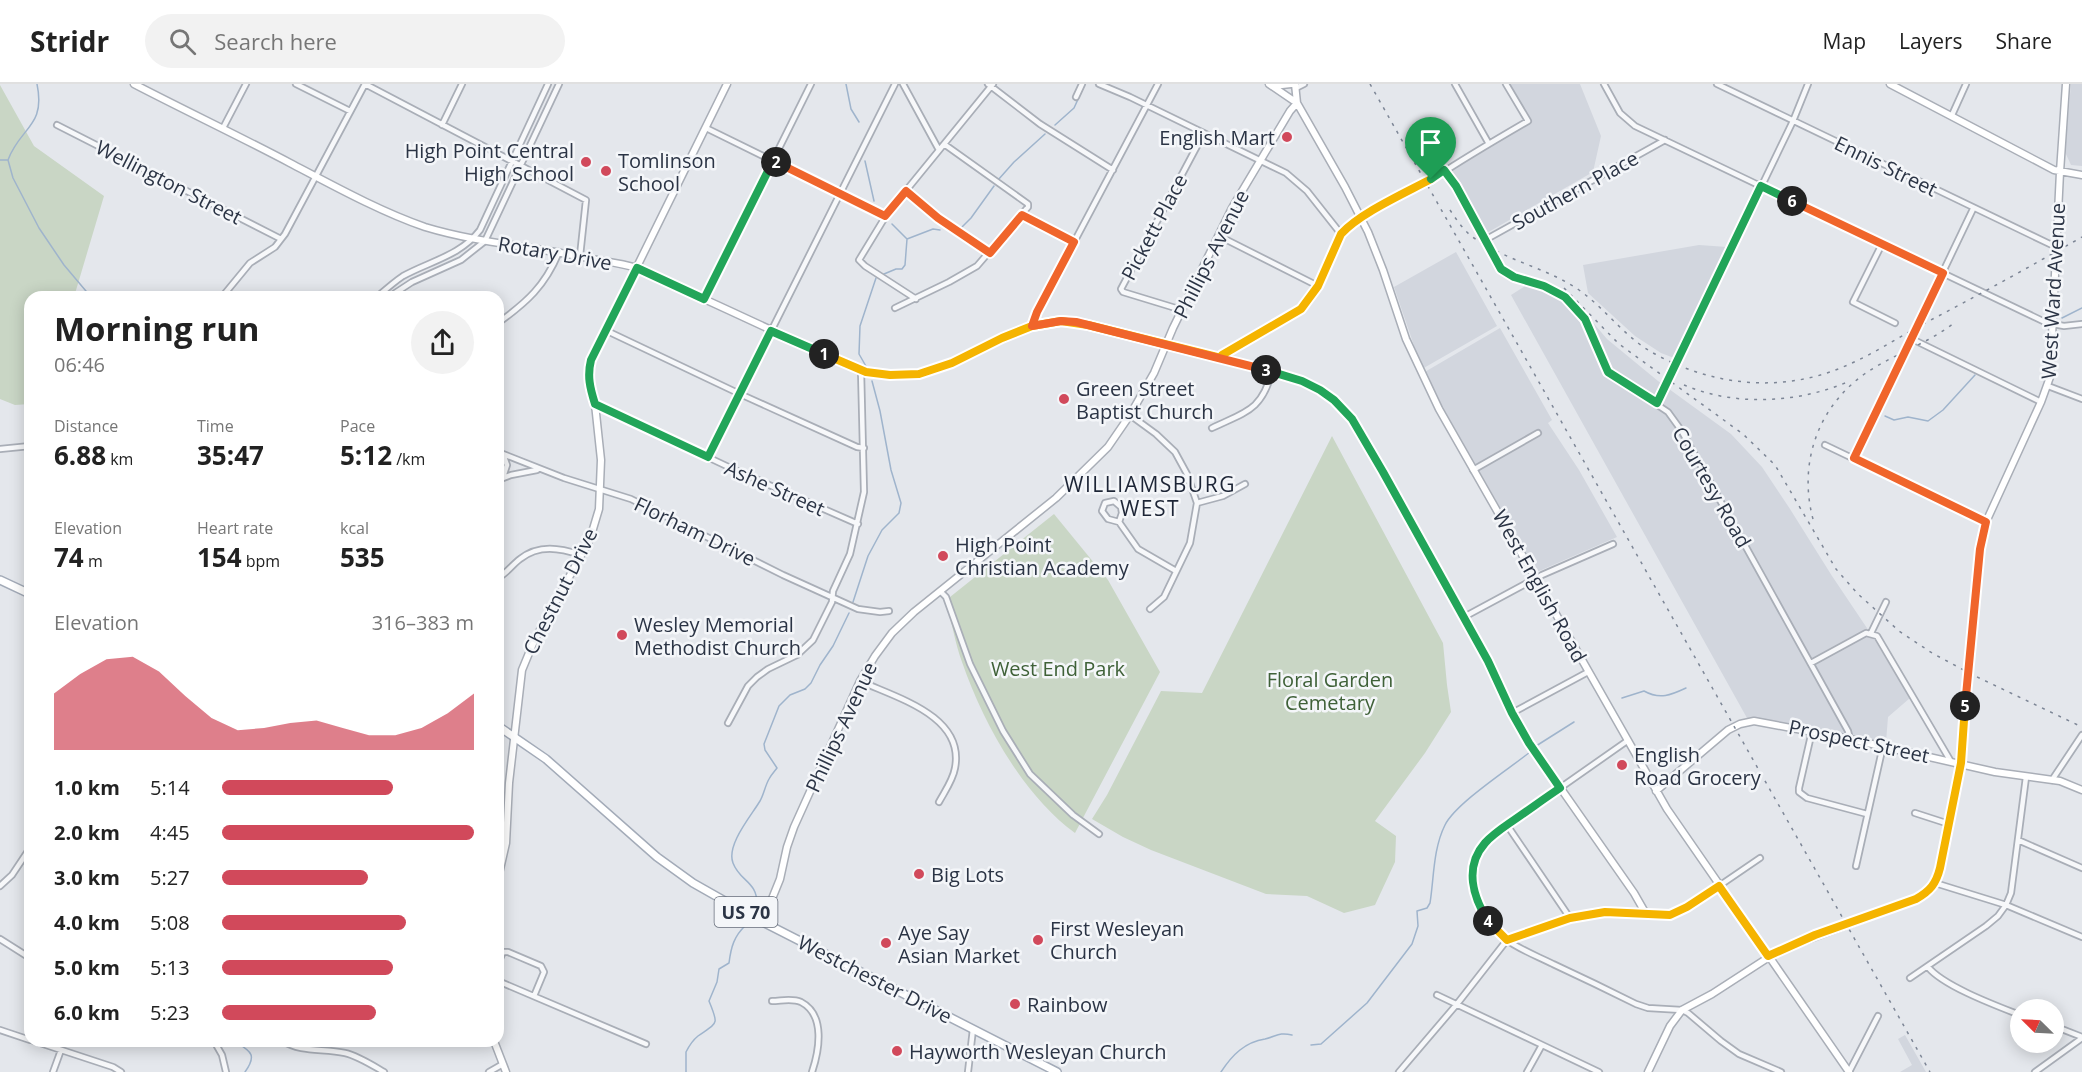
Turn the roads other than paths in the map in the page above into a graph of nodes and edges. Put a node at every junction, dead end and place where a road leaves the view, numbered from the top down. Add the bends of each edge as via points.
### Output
1 (134, 84) edge
2 (246, 84) edge
3 (296, 84) edge
4 (365, 84) edge
5 (462, 84) edge
6 (548, 84) edge
7 (559, 84) edge
8 (727, 84) edge
9 (811, 84) edge
10 (895, 84) edge
11 (903, 84) edge
12 (1082, 84) edge
13 (1099, 84) edge
14 (1158, 84) edge
15 (1304, 84) edge
16 (1455, 84) edge
17 (1506, 84) edge
18 (1604, 84) edge
19 (1717, 84) edge
20 (1808, 84) edge
21 (1890, 84) edge
22 (1965, 84) edge
23 (2066, 84) edge
24 (991, 85) edge
25 (1271, 85) edge
26 (1294, 86) edge
27 (1076, 97) dead end
28 (1297, 103) junction
29 (1147, 105) junction
30 (350, 111) junction
31 (1952, 115) junction
32 (1793, 122) junction
33 (57, 125) dead end
34 (442, 125) junction
35 (223, 128) junction
36 (706, 128) junction
37 (1204, 133) junction
38 (1665, 140) junction
39 (944, 144) junction
40 (1490, 144) junction
41 (939, 150) junction
42 (1261, 160) junction
43 (512, 161) junction
44 (773, 161) junction
45 (520, 165) junction
46 (1113, 170) junction
47 (1444, 170) junction
48 (2060, 172) junction
49 (2082, 175) edge
50 (316, 176) junction
51 (1761, 186) junction
52 (906, 191) junction
53 (841, 194) junction
54 (1973, 209) junction
55 (1022, 215) junction
56 (885, 216) junction
57 (1362, 219) junction
58 (1341, 234) junction
59 (1219, 236) junction
60 (474, 238) junction
61 (281, 239) junction
62 (1485, 240) junction
63 (485, 241) junction
64 (1074, 242) junction
65 (1882, 244) junction
66 (2056, 247) junction
67 (559, 252) junction
68 (990, 253) junction
69 (580, 256) junction
70 (637, 268) junction
71 (1943, 273) junction
72 (1318, 286) junction
73 (227, 291) edge
74 (384, 291) edge
75 (398, 291) edge
76 (704, 299) junction
77 (916, 299) junction
78 (895, 308) dead end
79 (1182, 310) junction
80 (504, 319) edge
81 (1895, 322) dead end
82 (2082, 324) edge
83 (2053, 325) junction
84 (1032, 326) junction
85 (605, 330) junction
86 (771, 331) junction
87 (1911, 339) junction
88 (1166, 346) junction
89 (1221, 358) junction
90 (861, 370) junction
91 (1272, 371) junction
92 (2048, 386) junction
93 (740, 394) junction
94 (2082, 399) edge
95 (2041, 402) junction
96 (1657, 403) junction
97 (595, 404) junction
98 (1130, 415) junction
99 (1212, 428) dead end
100 (1538, 433) dead end
101 (1825, 445) dead end
102 (24, 446) edge
103 (0, 448) edge
104 (864, 448) junction
105 (504, 454) edge
106 (708, 457) junction
107 (1854, 458) junction
108 (540, 469) junction
109 (1473, 470) junction
110 (504, 477) edge
111 (1245, 484) dead end
112 (600, 488) junction
113 (1197, 503) junction
114 (1119, 522) junction
115 (1986, 522) junction
116 (858, 524) junction
117 (1613, 544) dead end
118 (581, 555) junction
119 (1176, 571) junction
120 (504, 573) edge
121 (1535, 578) junction
122 (0, 580) edge
123 (24, 591) edge
124 (941, 592) junction
125 (832, 597) junction
126 (1886, 603) dead end
127 (1150, 609) dead end
128 (889, 611) dead end
129 (1464, 617) junction
130 (1871, 633) junction
131 (1811, 663) junction
132 (1588, 672) junction
133 (860, 681) junction
134 (1512, 713) junction
135 (728, 723) dead end
136 (504, 730) edge
137 (1812, 732) junction
138 (2082, 735) edge
139 (515, 737) junction
140 (1850, 739) junction
141 (1627, 741) junction
142 (1883, 746) junction
143 (1950, 760) junction
144 (1961, 763) junction
145 (2026, 777) junction
146 (2052, 780) junction
147 (1560, 788) junction
148 (2082, 790) edge
149 (1656, 791) junction
150 (939, 801) dead end
151 (1915, 813) dead end
152 (1868, 814) junction
153 (1948, 824) junction
154 (1507, 825) junction
155 (1100, 834) dead end
156 (2018, 840) junction
157 (504, 852) edge
158 (24, 857) edge
159 (1760, 858) dead end
160 (1856, 866) dead end
161 (2082, 868) edge
162 (1935, 883) junction
163 (0, 885) edge
164 (1719, 886) junction
165 (2006, 905) junction
166 (1646, 914) junction
167 (1570, 918) junction
168 (763, 921) junction
169 (2082, 937) edge
170 (0, 939) edge
171 (1507, 940) junction
172 (504, 952) edge
173 (24, 954) edge
174 (1768, 956) junction
175 (1928, 967) junction
176 (1910, 978) dead end
177 (504, 984) edge
178 (1437, 995) dead end
179 (534, 996) junction
180 (772, 1001) dead end
181 (1457, 1004) junction
182 (1682, 1010) junction
183 (2010, 1011) edge
184 (1878, 1016) dead end
185 (973, 1029) junction
186 (0, 1030) edge
187 (2064, 1030) edge
188 (24, 1038) edge
189 (2082, 1038) edge
190 (646, 1044) dead end
191 (1542, 1045) junction
192 (52, 1047) edge
193 (217, 1047) edge
194 (297, 1047) edge
195 (496, 1047) edge
196 (61, 1050) junction
197 (503, 1064) junction
198 (53, 1072) edge
199 (122, 1072) edge
200 (226, 1072) edge
201 (382, 1072) edge
202 (489, 1072) edge
203 (506, 1072) edge
204 (812, 1072) edge
205 (968, 1072) edge
206 (1057, 1072) edge
207 (1399, 1072) edge
208 (1527, 1072) edge
209 (1599, 1072) edge
210 (1648, 1072) edge
211 (1781, 1072) edge
212 (1849, 1072) edge
213 (2035, 1072) edge

1 - 35 street, Rotary Drive
2 - 35 street
3 - 30 street
4 - 30 street
4 - 34 street
5 - 34 street
6 - 43 street
7 - 45 street
8 - 36 street, Chestnut Drive
9 - 44 street
10 - 53 street
11 - 41 street
12 - 27 street
13 - 29 street
14 - 29 street
15 - 26 street
16 - 40 street
17 - 40 street via 1528,121
18 - 38 street via 1624,118
19 - 32 street, Ennis Street
20 - 32 street
21 - 31 street
22 - 31 street
23 - 48 street, West Ward Avenue
24 - 39 street
24 - 46 street via 1068,143
25 - 26 street
25 - 28 street, West English Road
26 - 28 street
28 - 42 street, Phillips Avenue
28 - 57 street, West English Road
29 - 37 street
29 - 46 street
30 - 50 street
31 - 48 street
32 - 51 street
32 - 54 street, Ennis Street
33 - 61 street, Wellington Street
34 - 43 street
35 - 50 street, Rotary Drive
36 - 44 street
36 - 70 street, Chestnut Drive
37 - 42 street
37 - 79 street, Pickett Place via 1121,289
38 - 51 street
38 - 62 street, Southern Place
39 - 41 street
39 - 55 street via 1028,204
40 - 47 street
41 - 52 street
42 - 58 street via 1298,181
42 - 59 street, Phillips Avenue
43 - 45 street
43 - 60 street
44 - 53 street
44 - 76 street
45 - 63 street
45 - 69 street via 586,200
46 - 64 street
47 - 57 street
47 - 62 street, Courtesy Road
48 - 49 street
48 - 66 street, West Ward Avenue
50 - 60 street, Rotary Drive via 398,216
50 - 61 street
51 - 65 street
51 - 96 street
52 - 56 street
52 - 68 street
53 - 56 street
53 - 86 street
54 - 66 street, Ennis Street
54 - 71 street
55 - 64 street
55 - 68 street
56 - 77 street via 859,260
57 - 58 street
57 - 109 street, West English Road via 1406,339
58 - 72 street
59 - 72 street
59 - 79 street, Phillips Avenue
60 - 63 street, Rotary Drive
60 - 74 street via 455,252 402,277
61 - 73 street via 250,263
62 - 96 street, Courtesy Road via 1501,269 1556,292 1574,305 1585,319 1608,372
63 - 67 street, Rotary Drive
63 - 75 street via 461,260
64 - 84 street
65 - 71 street
65 - 81 street via 1853,302
66 - 83 street, West Ward Avenue
67 - 69 street, Rotary Drive
67 - 80 street via 536,293
68 - 77 street via 969,272
69 - 70 street, Rotary Drive
70 - 76 street, Rotary Drive
70 - 85 street, Chestnut Drive
71 - 83 street
71 - 87 street
72 - 89 street via 1301,309
76 - 86 street, Rotary Drive
77 - 78 street
79 - 88 street, Phillips Avenue
82 - 83 street
83 - 92 street, West Ward Avenue
84 - 88 street, Rotary Drive via 1076,322
84 - 90 street, Rotary Drive via 919,374
85 - 93 street
85 - 97 street, Chestnut Drive via 589,370
86 - 90 street, Rotary Drive
86 - 93 street
87 - 95 street
87 - 107 street
88 - 89 street, Rotary Drive
88 - 98 street, Phillips Avenue
89 - 91 street, Rotary Drive
90 - 104 street
91 - 99 street via 1258,404
91 - 129 street, Rotary Drive via 1311,385 1345,410
92 - 94 street
92 - 95 street, West Ward Avenue
93 - 104 street
93 - 106 street
95 - 115 street, West Ward Avenue
96 - 131 street, Courtesy Road via 1681,430
97 - 106 street, Ashe Street
97 - 112 street, Chestnut Drive
98 - 113 street via 1174,452
98 - 124 street, Phillips Avenue via 1108,447 1056,498
100 - 109 street
101 - 107 street
102 - 103 street
104 - 116 street via 864,492
105 - 108 street, Florham Drive
106 - 116 street, Ashe Street
107 - 115 street
108 - 110 street
108 - 112 street, Florham Drive
109 - 121 street, West English Road
111 - 113 street via 1223,496
112 - 118 street, Chestnut Drive via 595,523
112 - 125 street, Florham Drive via 631,499
113 - 119 street via 1190,543
114 - 114 street via 1121,507 1114,501 1105,503 1104,515
114 - 119 street via 1138,549
115 - 144 street, West Ward Avenue via 1979,557
116 - 125 street
117 - 121 street
118 - 120 street via 558,548 537,550
118 - 139 street, Chestnut Drive via 525,659
119 - 127 street via 1164,597
121 - 129 street
121 - 132 street, West English Road
122 - 123 main road
124 - 133 street, Phillips Avenue via 892,633
124 - 155 street via 970,664 1003,731 1030,774 1073,815
125 - 128 street, Florham Drive via 869,612
125 - 135 street via 813,640 797,655 757,677
126 - 130 street
129 - 134 street, Rotary Drive
130 - 131 street
130 - 143 street via 1881,640
131 - 140 street, Courtesy Road
132 - 134 street
132 - 141 street, West English Road
133 - 150 street via 925,711 948,731 954,745 955,767
133 - 168 street, Phillips Avenue via 794,827
134 - 147 street, Rotary Drive
136 - 139 main road, Westchester Drive / US 70
137 - 140 street, Prospect Street
137 - 149 street, Prospect Street via 1760,722 1740,724
137 - 152 street via 1799,792 1807,798
138 - 146 street
139 - 157 street, Chestnut Drive
139 - 168 main road, Westchester Drive / US 70 via 546,759 657,857 693,883
140 - 142 street, Prospect Street
141 - 147 street
141 - 149 street, West English Road
142 - 143 street, Prospect Street
142 - 152 street
143 - 144 street, Prospect Street
144 - 145 street, Prospect Street
144 - 153 street, West Ward Avenue
145 - 146 street, Prospect Street
145 - 156 street
146 - 148 street, Prospect Street
147 - 154 street
147 - 166 street, Rotary Drive
149 - 164 street, West English Road
151 - 153 street
152 - 160 street
153 - 162 street, West Ward Avenue
154 - 167 street
154 - 171 street via 1480,850 1472,877 1483,913
156 - 161 street
156 - 165 street via 2013,885
158 - 163 street
159 - 164 street
162 - 165 street
162 - 174 street via 1916,899
164 - 166 street via 1678,913
164 - 174 street, West English Road
165 - 169 street
165 - 175 street via 1986,926
166 - 167 street via 1605,912
167 - 171 street
168 - 185 main road, Westchester Drive / US 70
170 - 173 street
171 - 181 street
171 - 182 street via 1636,1004
172 - 179 street via 541,966 544,972
174 - 182 street
174 - 212 street, West English Road
175 - 176 street
175 - 183 street via 1965,991
177 - 179 street
178 - 181 street
179 - 190 street
180 - 204 street via 801,1002 813,1014 819,1035
181 - 191 street
181 - 207 street
182 - 210 street
182 - 211 street via 1739,1054
184 - 212 street
185 - 205 street
185 - 206 main road, Westchester Drive / US 70
186 - 188 street
187 - 189 street
189 - 213 street
191 - 208 street
191 - 209 street
192 - 196 street
193 - 200 street
194 - 201 street via 350,1054
195 - 197 street
196 - 198 street
196 - 199 street
197 - 202 street
197 - 203 street

